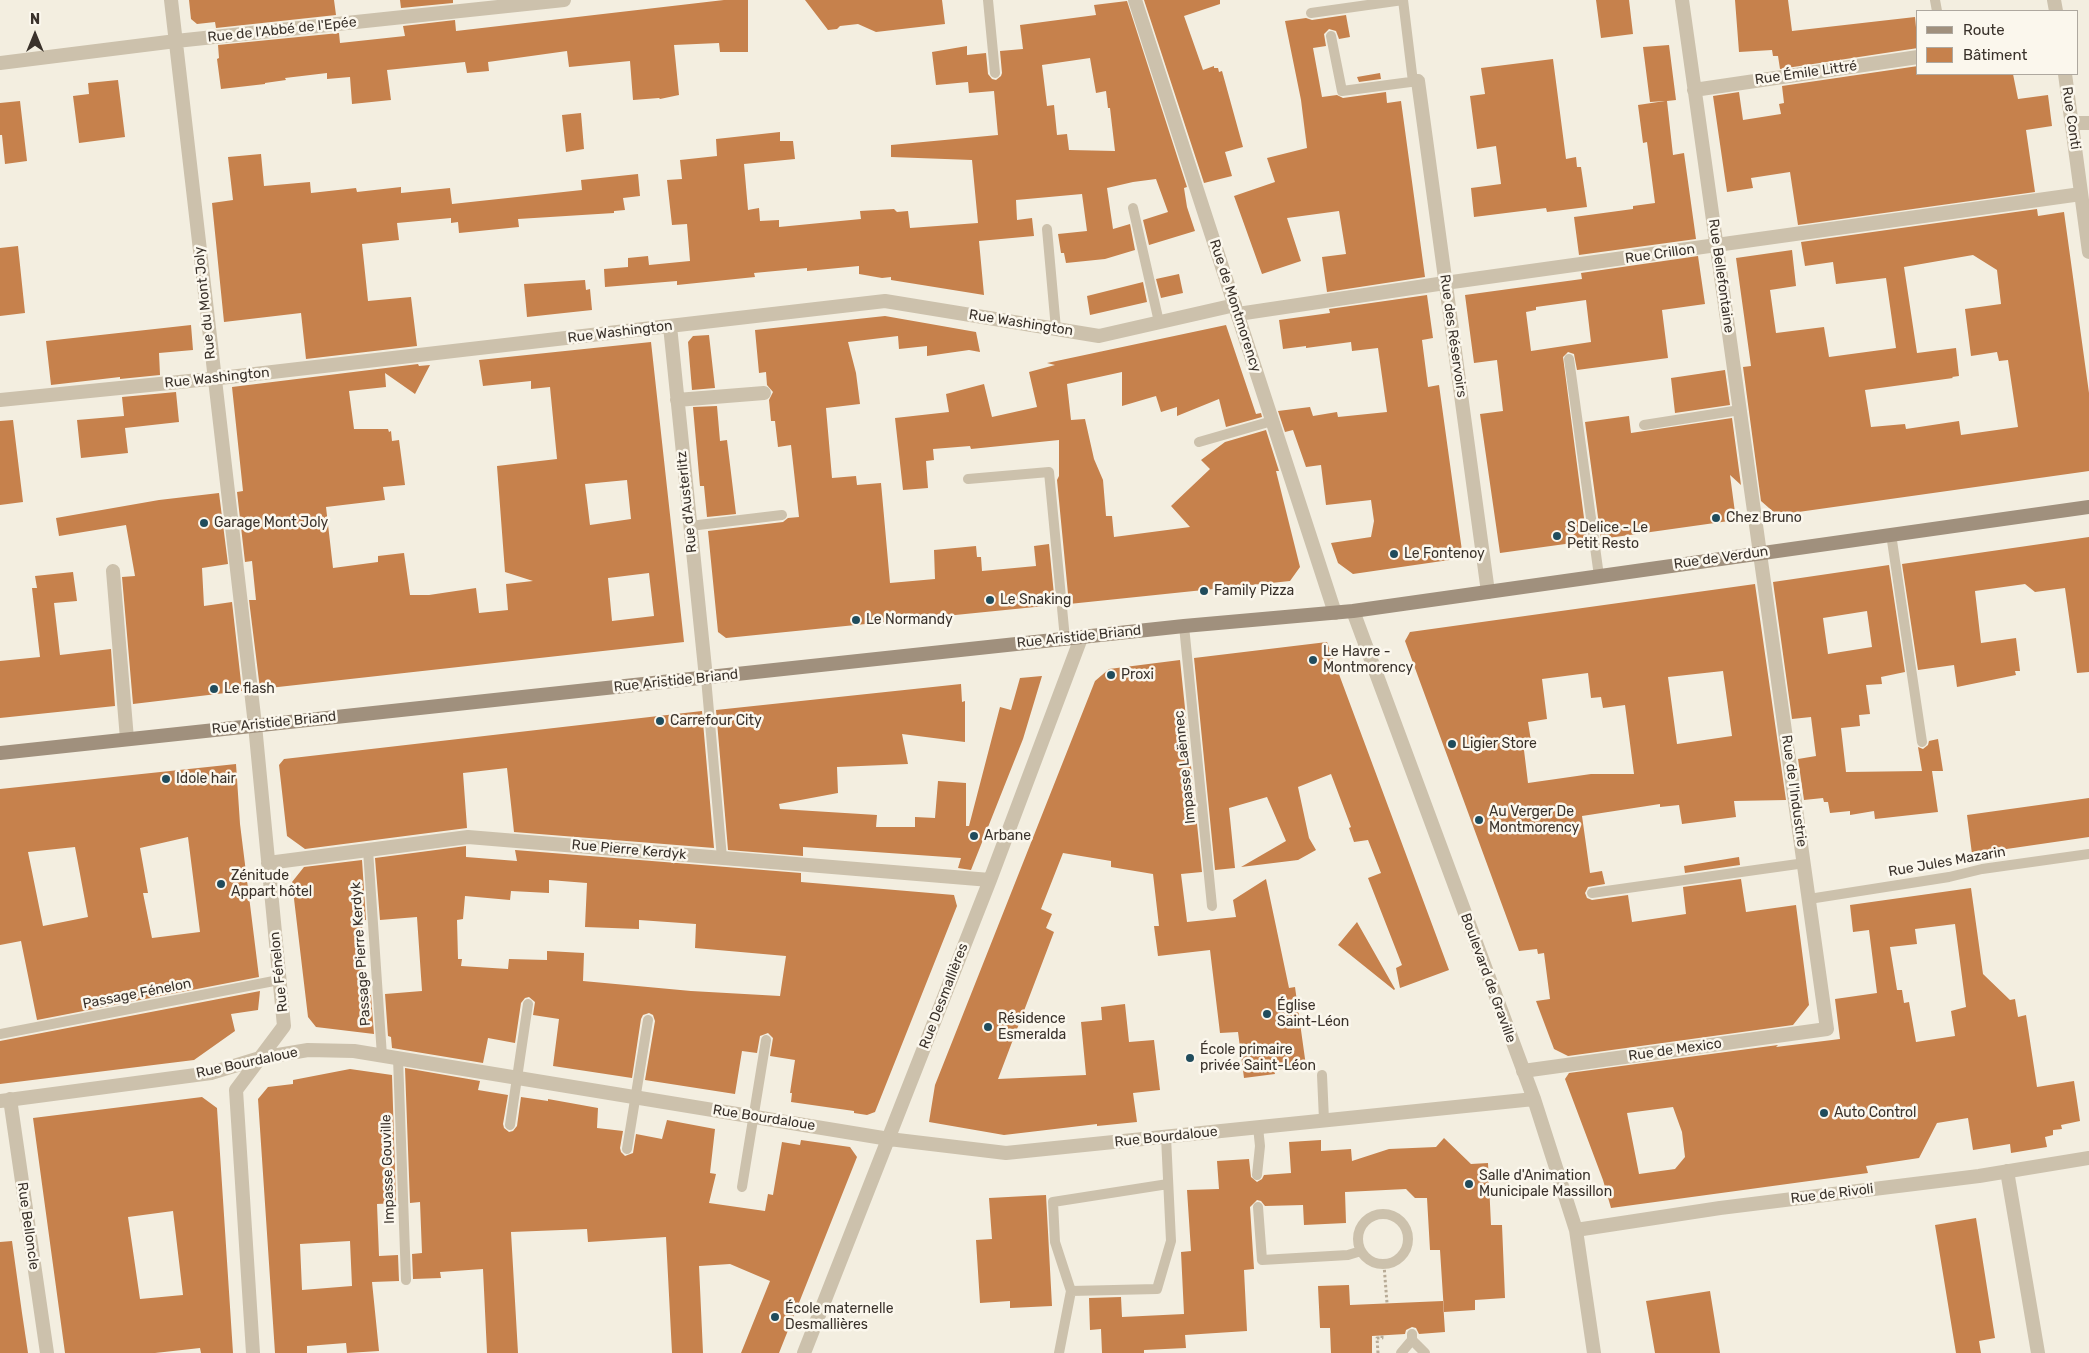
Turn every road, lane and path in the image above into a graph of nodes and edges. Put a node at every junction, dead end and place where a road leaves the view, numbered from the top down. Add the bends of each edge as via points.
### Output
1 (171, 0) edge
2 (564, 0) edge
3 (988, 0) edge
4 (1135, 0) edge
5 (1682, 0) edge
6 (1311, 13) dead end
7 (1331, 36) dead end
8 (176, 41) junction
9 (1916, 57) edge
10 (0, 63) edge
11 (995, 73) dead end
12 (2065, 75) edge
13 (1416, 82) junction
14 (1694, 90) junction
15 (2072, 123) junction
16 (2089, 123) edge
17 (2081, 194) junction
18 (1132, 208) dead end
19 (1047, 229) dead end
20 (1716, 246) junction
21 (2089, 252) edge
22 (1445, 283) junction
23 (1236, 310) junction
24 (1159, 322) junction
25 (670, 326) junction
26 (1056, 329) junction
27 (1569, 359) dead end
28 (214, 379) junction
29 (764, 393) dead end
30 (0, 400) edge
31 (677, 400) junction
32 (1740, 410) junction
33 (1272, 421) junction
34 (1644, 425) dead end
35 (1199, 442) dead end
36 (968, 479) dead end
37 (2089, 507) edge
38 (782, 515) dead end
39 (690, 526) junction
40 (1891, 534) junction
41 (1759, 553) junction
42 (113, 571) dead end
43 (1599, 576) junction
44 (1488, 592) junction
45 (1353, 611) junction
46 (1336, 613) junction
47 (1184, 626) junction
48 (1082, 638) junction
49 (1066, 639) junction
50 (706, 678) junction
51 (255, 725) junction
52 (127, 739) junction
53 (1922, 742) dead end
54 (0, 753) edge
55 (368, 850) junction
56 (2089, 854) edge
57 (722, 858) junction
58 (268, 863) junction
59 (1805, 863) junction
60 (990, 880) junction
61 (1592, 893) dead end
62 (1809, 899) junction
63 (1212, 906) dead end
64 (279, 980) junction
65 (528, 1004) dead end
66 (648, 1020) dead end
67 (1827, 1029) joint
68 (0, 1034) edge
69 (766, 1040) dead end
70 (382, 1056) junction
71 (260, 1058) junction
72 (398, 1058) junction
73 (1523, 1071) junction
74 (1322, 1075) dead end
75 (517, 1078) junction
76 (636, 1097) junction
77 (1534, 1099) junction
78 (5, 1100) edge
79 (754, 1117) junction
80 (1324, 1120) junction
81 (510, 1124) dead end
82 (1258, 1127) junction
83 (1166, 1137) junction
84 (889, 1139) junction
85 (627, 1149) dead end
86 (2089, 1158) edge
87 (2007, 1171) junction
88 (1257, 1175) dead end
89 (1168, 1184) junction
90 (742, 1187) dead end
91 (1258, 1207) dead end
92 (1576, 1230) junction
93 (1361, 1251) junction
94 (1384, 1265) junction
95 (406, 1280) dead end
96 (1071, 1291) junction
97 (1387, 1304) dead end
98 (1382, 1336) dead end
99 (47, 1353) edge
100 (253, 1353) edge
101 (804, 1353) edge
102 (1059, 1353) edge
103 (1378, 1353) edge
104 (1401, 1353) edge
105 (1425, 1353) edge
106 (1594, 1353) edge
107 (2038, 1353) edge

1 - 8 street, Rue du Mont Joly
2 - 8 street, Rue de l'Abbé de l'Epée
3 - 11 lane
4 - 23 street, Rue de Montmorency
5 - 14 street, Rue Bellefontaine
6 - 13 lane via 1403,0
7 - 13 lane via 1342,91
8 - 10 street, Rue de l'Abbé de l'Epée
8 - 28 street, Rue du Mont Joly
9 - 14 street, Rue Émile Littré
12 - 15 street, Rue Conti
13 - 22 street, Rue des Réservoirs
14 - 20 street, Rue Bellefontaine
15 - 16 street
15 - 17 street, Rue Conti
17 - 20 street, Rue Crillon
17 - 21 street, Rue Conti
18 - 24 lane
19 - 26 lane
20 - 22 street, Rue Crillon
20 - 32 street, Rue Bellefontaine
22 - 23 street, Rue Crillon
22 - 44 street, Rue des Réservoirs
23 - 24 street, Rue Washington
23 - 33 street, Rue de Montmorency
24 - 26 street, Rue Washington via 1099,336
25 - 26 street, Rue Washington via 885,301
25 - 28 street, Rue Washington
25 - 31 street, Rue d'Austerlitz
27 - 43 lane
28 - 30 street, Rue Washington
28 - 51 street, Rue du Mont Joly
29 - 31 street
31 - 39 street, Rue d'Austerlitz
32 - 34 lane
32 - 41 street, Rue Bellefontaine
33 - 35 lane
33 - 46 street, Rue de Montmorency
36 - 49 lane via 1049,472
37 - 40 main road, Rue de Verdun
38 - 39 lane
39 - 50 street, Rue d'Austerlitz
40 - 41 main road, Rue de Verdun
40 - 53 lane
41 - 43 main road, Rue de Verdun
41 - 59 street, Rue de l'Industrie
42 - 52 street
43 - 44 main road, Rue de Verdun
44 - 45 main road, Rue de Verdun
45 - 46 main road, Rue Aristide Briand
45 - 73 street, Boulevard de Graville
46 - 47 main road, Rue Aristide Briand
47 - 48 main road, Rue Aristide Briand
47 - 63 lane, Impasse Laënnec
48 - 49 main road, Rue Aristide Briand
48 - 60 street, Rue Desmallières
49 - 50 main road, Rue Aristide Briand
50 - 51 main road, Rue Aristide Briand
50 - 57 lane
51 - 52 main road, Rue Aristide Briand
51 - 58 street, Rue Fénelon
52 - 54 main road, Rue Aristide Briand
55 - 57 street, Rue Pierre Kerdyk via 468,837
55 - 58 street, Rue Pierre Kerdyk
55 - 70 lane, Passage Pierre Kerdyk
56 - 62 lane, Rue Jules Mazarin
57 - 60 street, Rue Pierre Kerdyk
58 - 64 street, Rue Fénelon
59 - 61 lane
59 - 62 street, Rue de l'Industrie
60 - 84 street, Rue Desmallières
62 - 67 street, Rue de l'Industrie
64 - 68 lane, Passage Fénelon
64 - 71 street, Rue Fénelon via 284,1026
65 - 75 lane
66 - 76 lane
67 - 73 street, Rue de Mexico
69 - 79 lane
70 - 71 street, Rue Bourdaloue via 354,1051 308,1050
70 - 72 street, Rue Bourdaloue
71 - 78 street, Rue Bourdaloue via 211,1073
71 - 100 street, Rue Fénelon via 236,1090
72 - 75 street, Rue Bourdaloue
72 - 95 lane, Impasse Gouville
73 - 77 street, Boulevard de Graville
74 - 80 lane
75 - 76 street, Rue Bourdaloue
75 - 81 lane
76 - 79 street, Rue Bourdaloue
76 - 85 lane
77 - 80 street, Rue Bourdaloue
77 - 92 street, Boulevard de Graville
78 - 99 street, Rue Belloncle
79 - 84 street, Rue Bourdaloue
79 - 90 lane
80 - 82 street, Rue Bourdaloue
82 - 83 street, Rue Bourdaloue
82 - 88 lane
83 - 84 street, Rue Bourdaloue via 1006,1153
83 - 89 lane
84 - 101 street, Rue Desmallières
86 - 87 street, Rue de Rivoli
87 - 92 street, Rue de Rivoli
87 - 107 street
89 - 96 lane via 1171,1241 1157,1289
89 - 96 lane via 1053,1202 1055,1242
91 - 93 lane via 1262,1260 1348,1256
92 - 106 street, Boulevard de Graville
93 - 94 lane via 1368,1260
93 - 94 lane via 1357,1242 1363,1223 1371,1216 1381,1214 1397,1218 1408,1241 1398,1259
94 - 97 path
96 - 102 lane
98 - 103 path via 1377,1338
104 - 105 lane via 1412,1337

